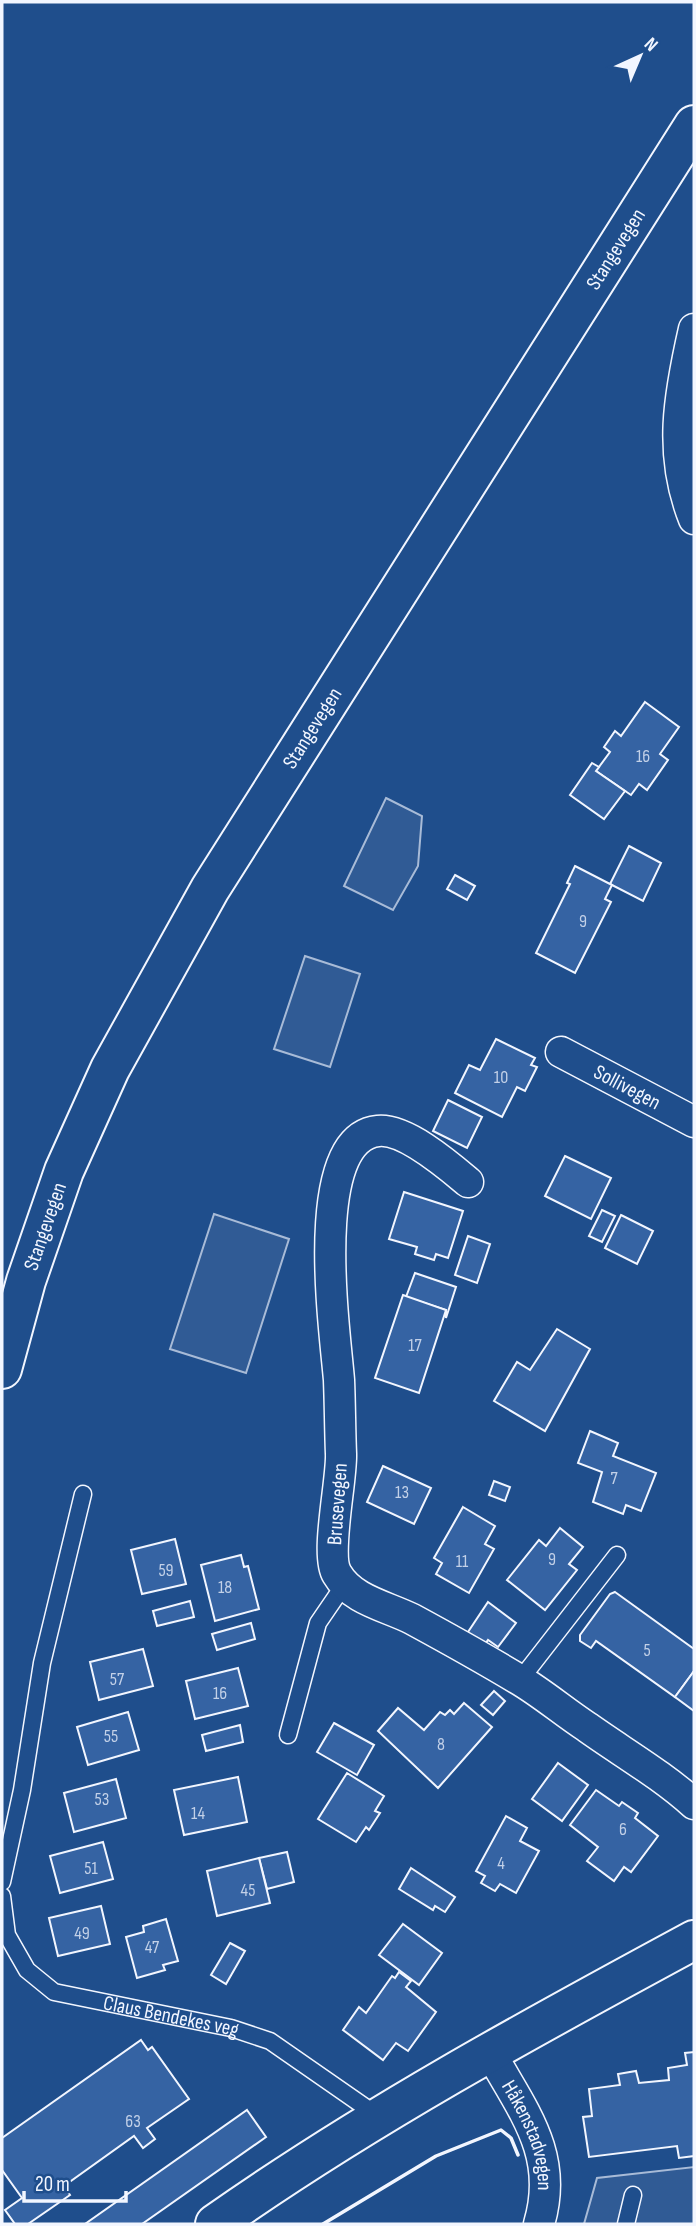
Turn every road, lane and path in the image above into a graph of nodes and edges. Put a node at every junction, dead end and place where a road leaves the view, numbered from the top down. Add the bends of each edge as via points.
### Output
1 (694, 125) edge
2 (694, 329) edge
3 (694, 519) edge
4 (561, 1052) dead end
5 (694, 1122) edge
6 (468, 1182) dead end
7 (2, 1369) edge
8 (83, 1494) dead end
9 (617, 1555) dead end
10 (344, 1586) junction
11 (520, 1680) junction
12 (288, 1735) dead end
13 (694, 1804) edge
14 (2, 1882) edge
15 (2, 1896) edge
16 (694, 1940) edge
17 (490, 2052) junction
18 (380, 2118) junction
19 (633, 2195) dead end
20 (215, 2224) edge
21 (539, 2224) edge
22 (626, 2224) edge

1 - 7 main road, Stangevegen via 203,901 110,1069 64,1171
2 - 3 street via 680,401 677,456
4 - 5 street, Sollivegen
6 - 10 street, Brusevegen via 392,1132 366,1134 344,1157 336,1185 329,1266 341,1464 333,1550 334,1570
8 - 14 lane via 42,1663
9 - 11 lane
10 - 11 street
10 - 12 lane via 318,1623
11 - 13 street
15 - 18 lane, Claus Bendekes veg via 7,1935 27,1970 54,1992 231,2028 270,2041
16 - 17 main road
17 - 18 main road
17 - 21 street, Håkenstadvegen via 541,2148 546,2193
18 - 20 main road
19 - 22 lane

